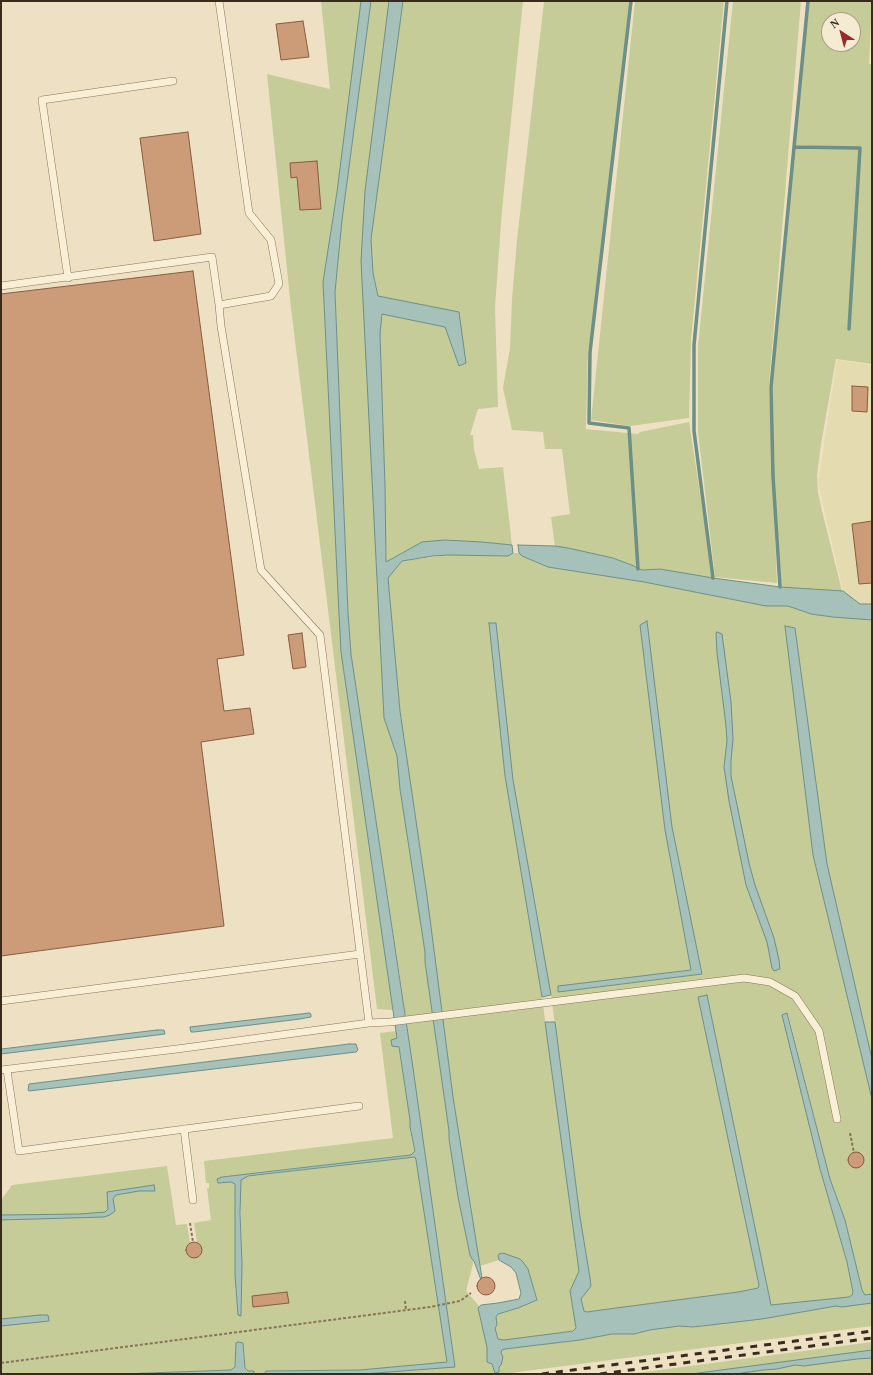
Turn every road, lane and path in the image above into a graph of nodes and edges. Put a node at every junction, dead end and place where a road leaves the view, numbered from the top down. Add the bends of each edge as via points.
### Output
1 (219, 1) edge
2 (173, 81) dead end
3 (68, 278) junction
4 (1, 286) edge
5 (219, 305) junction
6 (360, 954) junction
7 (1, 1001) edge
8 (369, 1023) junction
9 (4, 1070) edge
10 (359, 1106) dead end
11 (837, 1119) dead end
12 (184, 1129) junction
13 (850, 1133) dead end
14 (854, 1153) dead end
15 (193, 1200) dead end
16 (190, 1223) dead end
17 (193, 1242) dead end
18 (471, 1293) dead end
19 (405, 1301) dead end
20 (406, 1310) junction
21 (1, 1363) edge

1 - 5 lane via 249,213 271,240 279,284 271,296
2 - 3 lane via 42,100
3 - 4 lane
3 - 5 lane via 212,257
5 - 6 lane via 261,570 320,635
6 - 7 lane
6 - 8 lane
8 - 9 lane
8 - 11 lane via 744,978 770,982 795,996 819,1031
9 - 12 lane via 19,1151
10 - 12 lane
12 - 15 lane
13 - 14 path
16 - 17 path
18 - 20 path via 460,1301
19 - 20 path
20 - 21 path

